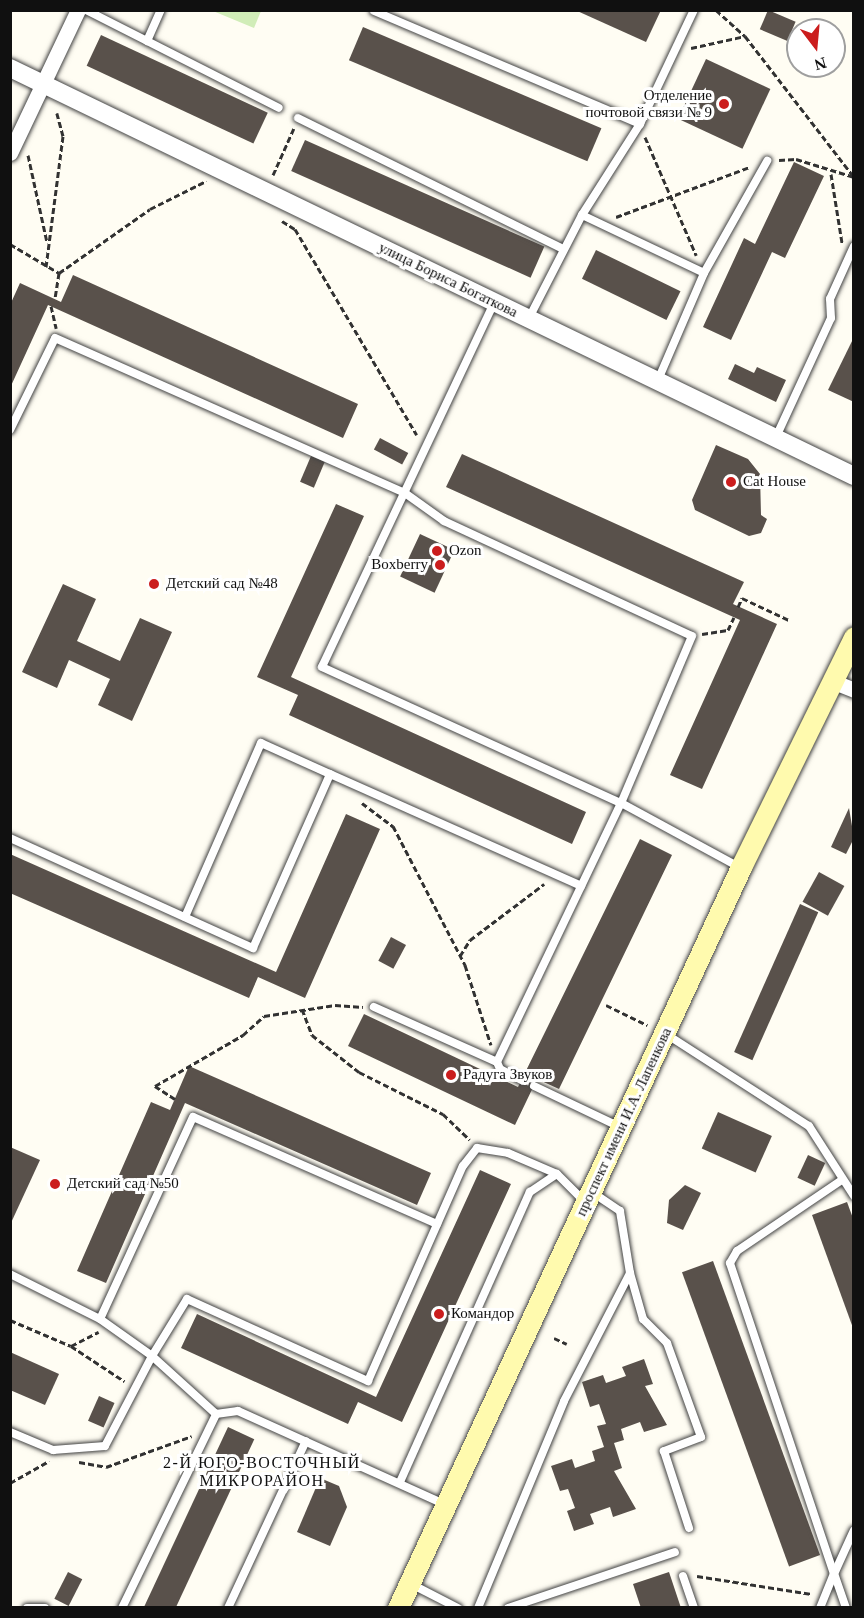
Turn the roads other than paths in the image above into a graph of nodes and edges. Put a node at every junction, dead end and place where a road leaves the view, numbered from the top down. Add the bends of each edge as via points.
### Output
1 (78, 10) edge
2 (86, 10) edge
3 (161, 10) edge
4 (693, 10) edge
5 (374, 11) edge
6 (147, 41) junction
7 (10, 69) edge
8 (43, 84) junction
9 (279, 108) dead end
10 (298, 118) road end
11 (640, 124) junction
12 (10, 153) edge
13 (767, 161) road end
14 (582, 215) junction
15 (854, 246) edge
16 (563, 249) junction
17 (704, 273) junction
18 (494, 305) junction
19 (528, 320) junction
20 (658, 380) junction
21 (10, 430) edge
22 (776, 437) junction
23 (854, 476) edge
24 (405, 493) junction
25 (854, 637) edge
26 (832, 681) junction
27 (854, 690) edge
28 (330, 774) junction
29 (621, 803) junction
30 (10, 838) edge
31 (741, 867) junction
32 (581, 886) junction
33 (185, 917) junction
34 (374, 1007) road end
35 (664, 1034) junction
36 (497, 1062) junction
37 (522, 1080) dead end
38 (534, 1086) dead end
39 (621, 1127) junction
40 (557, 1174) junction
41 (842, 1180) junction
42 (854, 1196) edge
43 (589, 1198) junction
44 (437, 1224) junction
45 (630, 1273) junction
46 (10, 1274) edge
47 (100, 1319) junction
48 (152, 1356) junction
49 (216, 1414) junction
50 (10, 1432) edge
51 (306, 1441) junction
52 (400, 1482) junction
53 (448, 1506) junction
54 (689, 1528) dead end
55 (854, 1530) edge
56 (675, 1552) dead end
57 (834, 1574) junction
58 (683, 1576) road end
59 (410, 1583) junction
60 (27, 1608) edge
61 (45, 1608) edge
62 (122, 1608) edge
63 (228, 1608) edge
64 (398, 1608) edge
65 (458, 1608) edge
66 (477, 1608) edge
67 (508, 1608) edge
68 (694, 1608) edge
69 (820, 1608) edge
70 (846, 1608) edge

1 - 8 street
2 - 6 lane
3 - 6 lane
4 - 11 lane
5 - 11 lane
6 - 9 lane
7 - 8 street, улица Бориса Богаткова
8 - 12 street
8 - 18 street, улица Бориса Богаткова
10 - 16 lane
11 - 14 lane
13 - 17 lane
14 - 16 lane
14 - 17 lane
15 - 22 lane via 830,298 831,318
16 - 19 lane
17 - 20 lane
18 - 19 street, улица Бориса Богаткова
18 - 24 lane
19 - 20 street, улица Бориса Богаткова
20 - 22 street, улица Бориса Богаткова
21 - 24 lane via 55,338
22 - 23 street, улица Бориса Богаткова
24 - 29 lane via 444,521 692,636
24 - 29 lane via 322,667
25 - 26 main road, проспект имени И.А. Лапенкова
26 - 27 street
26 - 31 main road, проспект имени И.А. Лапенкова
28 - 32 lane
28 - 33 lane via 253,948
28 - 33 lane via 261,743
29 - 31 lane
29 - 32 lane
30 - 33 lane
31 - 35 main road, проспект имени И.А. Лапенкова
32 - 36 lane
34 - 36 lane
35 - 39 main road, проспект имени И.А. Лапенкова
35 - 41 lane via 809,1126
36 - 37 lane via 500,1069
38 - 39 lane
39 - 43 main road, проспект имени И.А. Лапенкова
40 - 43 lane
40 - 44 lane via 508,1153 477,1148
40 - 52 lane via 530,1192
41 - 42 lane
41 - 57 lane via 737,1251 730,1263
43 - 45 lane via 620,1211
43 - 53 main road, проспект имени И.А. Лапенкова
44 - 47 lane via 193,1117
44 - 48 lane via 368,1381 187,1299
45 - 54 lane via 643,1319 667,1343 701,1437 664,1451
45 - 66 lane via 564,1401
46 - 47 lane
47 - 48 lane via 107,1328
48 - 49 lane
48 - 50 lane via 105,1446 53,1450
49 - 51 lane via 238,1411
49 - 62 lane
51 - 52 lane
51 - 63 lane
52 - 53 lane
53 - 59 main road, проспект имени И.А. Лапенкова
55 - 57 lane
56 - 67 lane
57 - 69 lane
57 - 70 lane
58 - 68 lane
59 - 64 main road, проспект имени И.А. Лапенкова
59 - 65 lane
60 - 61 lane

